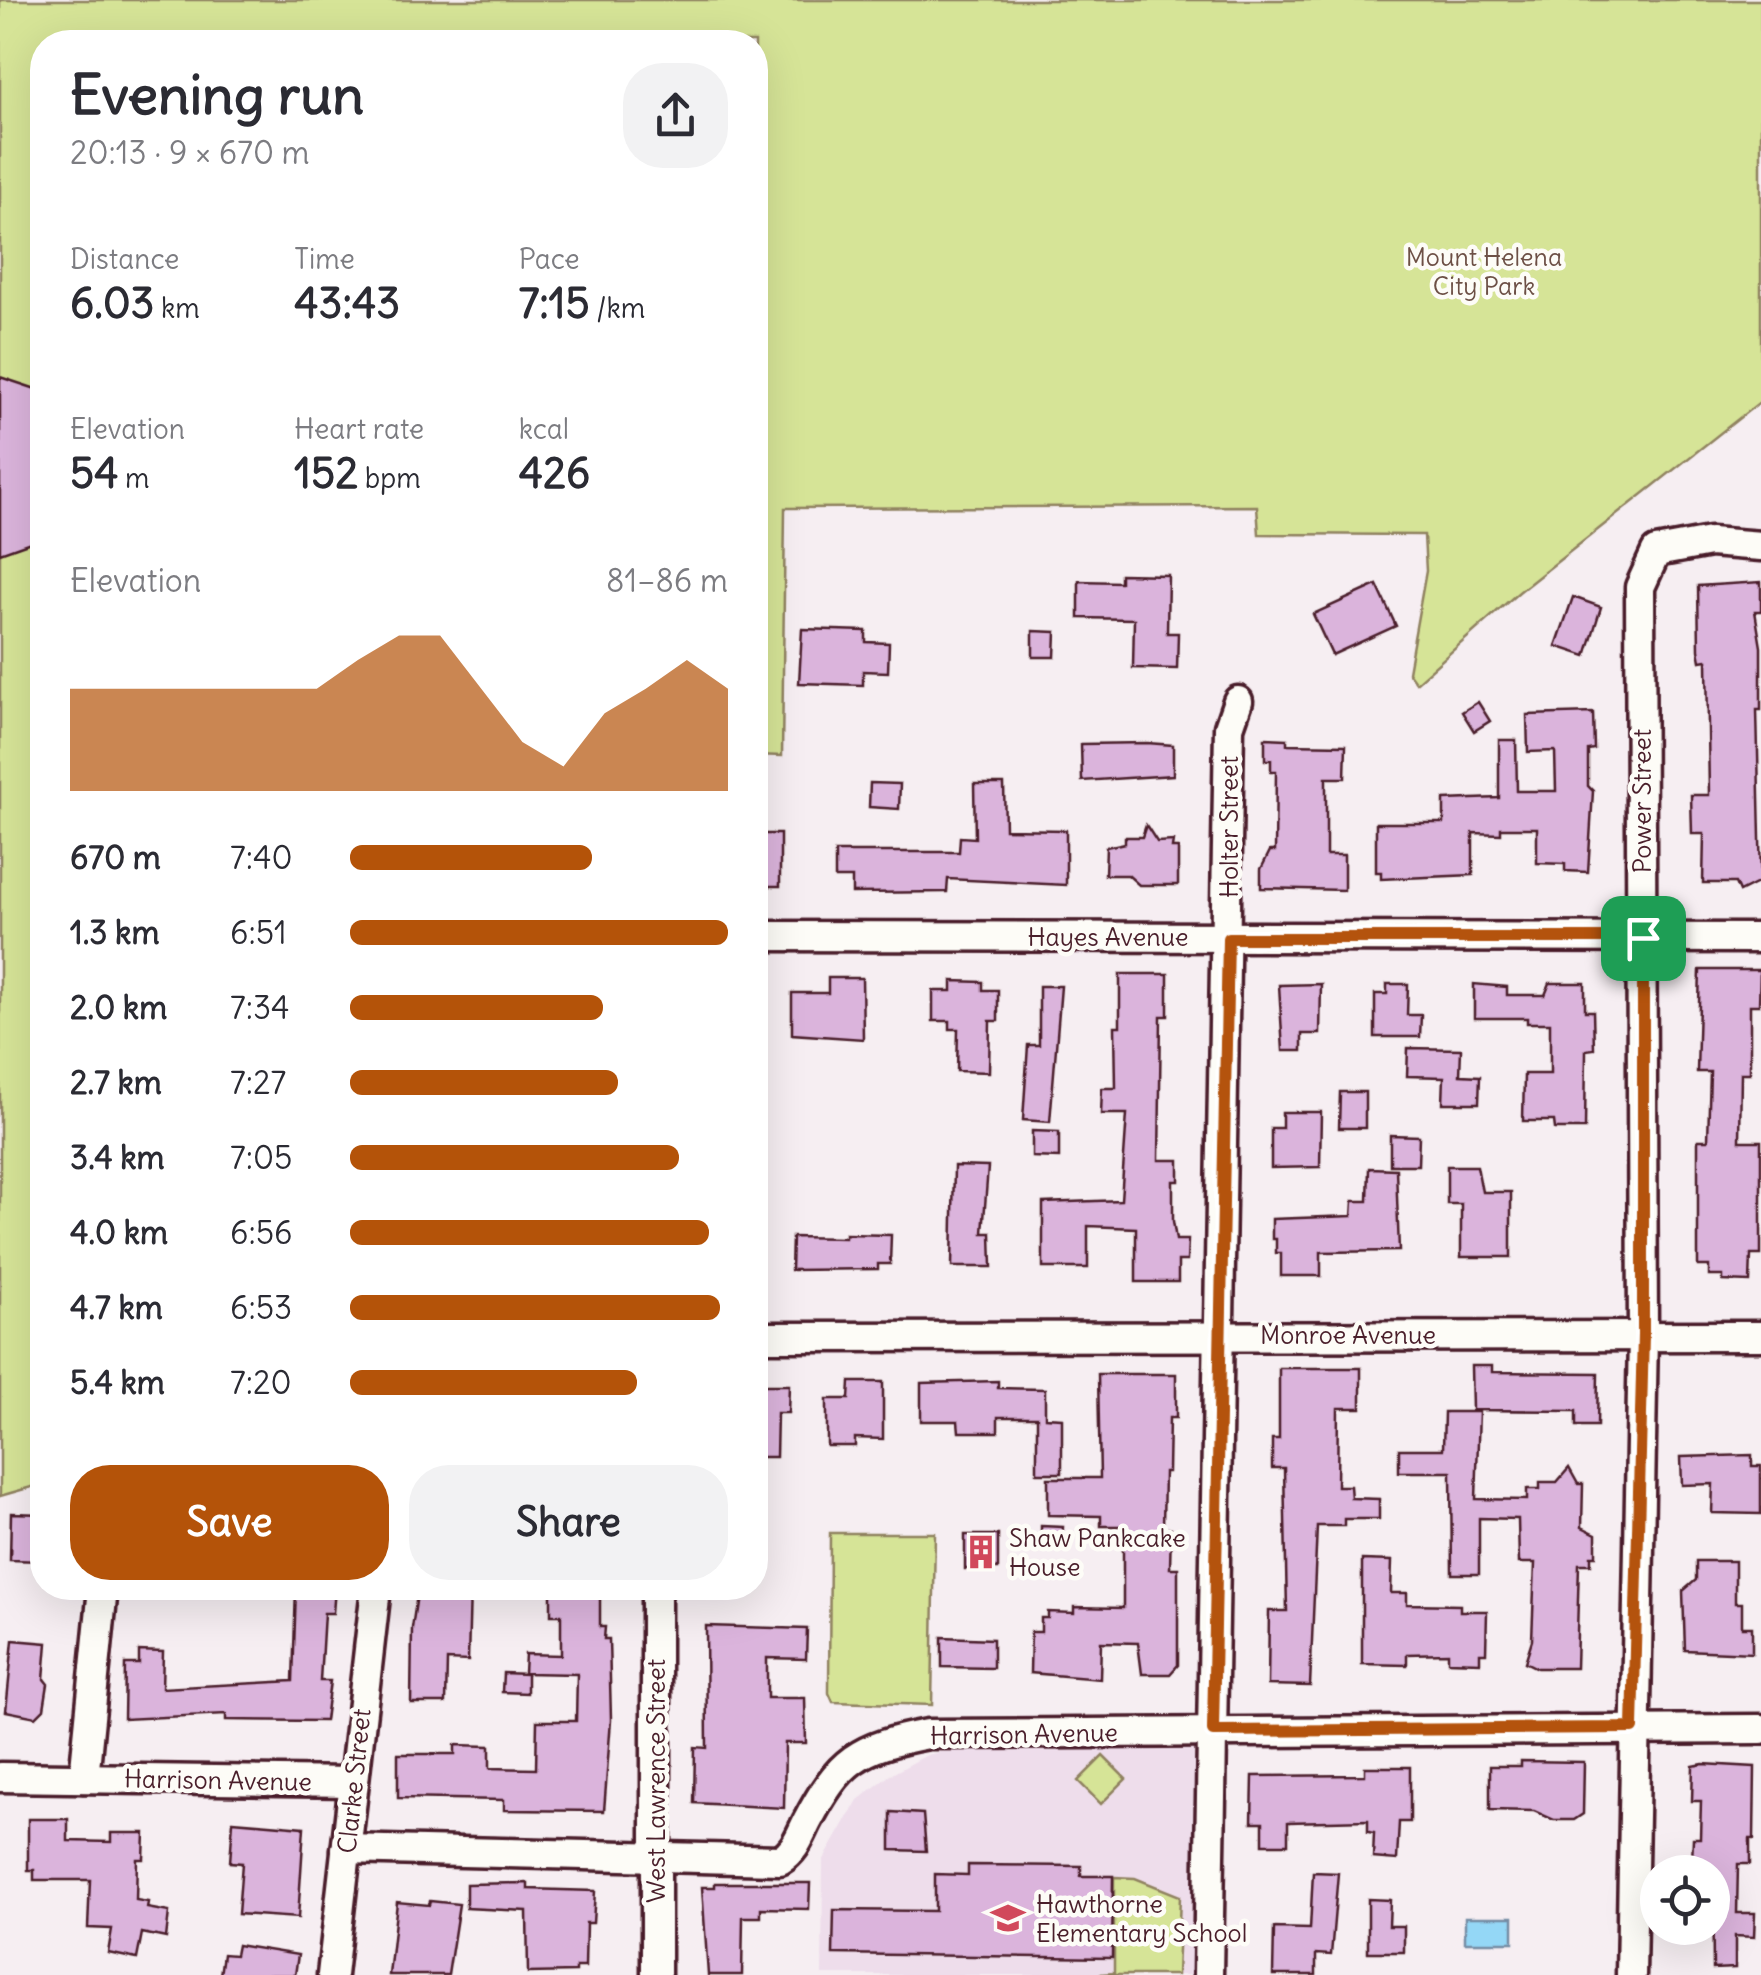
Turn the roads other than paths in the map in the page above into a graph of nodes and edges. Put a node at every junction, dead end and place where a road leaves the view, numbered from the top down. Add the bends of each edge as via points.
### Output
1 (1761, 546) edge
2 (1238, 701) dead end
3 (768, 936) edge
4 (1228, 938) junction
5 (1643, 938) junction
6 (1761, 938) edge
7 (1221, 1335) junction
8 (1643, 1335) junction
9 (1761, 1336) edge
10 (768, 1337) edge
11 (102, 1600) edge
12 (375, 1600) edge
13 (656, 1600) edge
14 (1633, 1728) junction
15 (1761, 1730) edge
16 (1213, 1731) junction
17 (0, 1778) edge
18 (84, 1778) junction
19 (353, 1782) junction
20 (346, 1849) junction
21 (656, 1858) junction
22 (332, 1975) edge
23 (656, 1975) edge
24 (1208, 1975) edge
25 (1632, 1975) edge

1 - 5 street, Power Street via 1710,542 1656,552 1640,587
2 - 4 street, Holter Street via 1229,727
3 - 4 street, Hayes Avenue
4 - 5 street, Hayes Avenue
4 - 7 street, Holter Street
5 - 6 street, Hayes Avenue
5 - 8 street, Power Street
7 - 8 street, Monroe Avenue
7 - 10 street, Monroe Avenue
7 - 16 street, Holter Street
8 - 9 street, Monroe Avenue
8 - 14 street, Power Street
11 - 18 street
12 - 19 street, Clarke Street
13 - 21 street, West Lawrence Street
14 - 15 street, Harrison Avenue
14 - 16 street, Harrison Avenue
14 - 25 street, Power Street
16 - 21 street, Harrison Avenue via 928,1734 899,1740 830,1777 792,1852 780,1860
16 - 24 street, Holter Street
17 - 18 street, Harrison Avenue
18 - 19 street, Harrison Avenue
19 - 20 street, Clarke Street
20 - 21 street, Harrison Avenue
20 - 22 street, Clarke Street
21 - 23 street, West Lawrence Street

